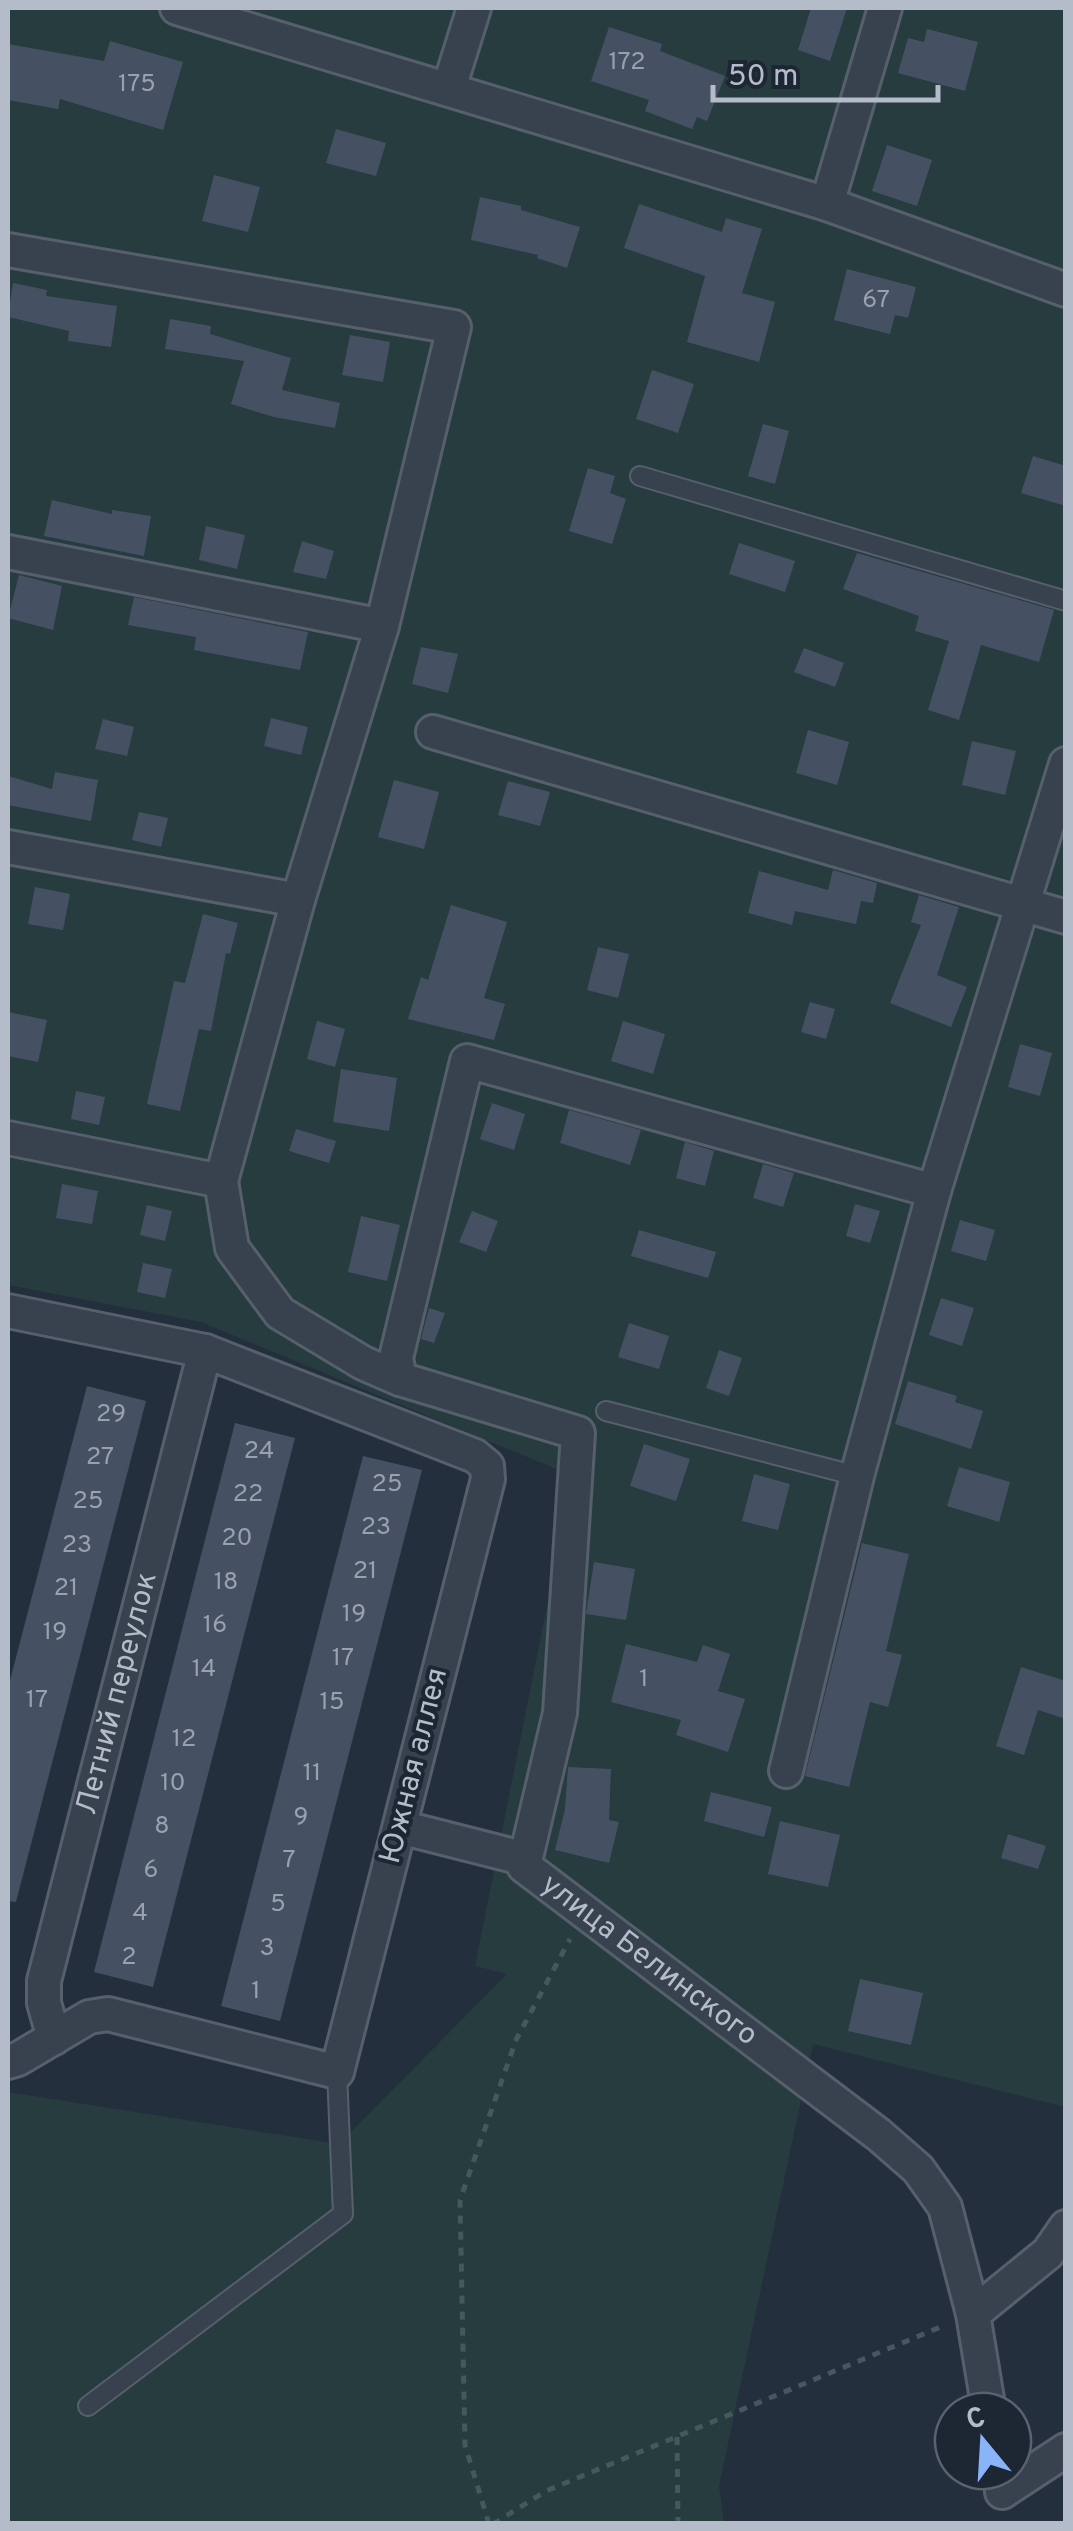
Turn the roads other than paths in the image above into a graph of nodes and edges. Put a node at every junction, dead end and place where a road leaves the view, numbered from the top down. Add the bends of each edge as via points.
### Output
1 (177, 8) edge
2 (474, 8) edge
3 (884, 8) edge
4 (449, 88) junction
5 (826, 204) junction
6 (8, 250) edge
7 (1066, 290) edge
8 (640, 476) dead end
9 (8, 552) edge
10 (1066, 601) edge
11 (382, 626) junction
12 (433, 732) dead end
13 (1066, 764) edge
14 (8, 846) edge
15 (298, 900) junction
16 (1022, 906) junction
17 (1066, 918) edge
18 (8, 1138) edge
19 (221, 1181) junction
20 (934, 1190) junction
21 (8, 1310) edge
22 (205, 1351) junction
23 (400, 1379) junction
24 (606, 1411) dead end
25 (857, 1476) junction
26 (786, 1771) dead end
27 (400, 1827) junction
28 (526, 1859) junction
29 (54, 2038) junction
30 (8, 2062) edge
31 (337, 2072) junction
32 (1066, 2227) edge
33 (973, 2314) junction
34 (986, 2391) edge
35 (88, 2406) dead end
36 (1066, 2450) edge
37 (1002, 2495) edge

1 - 4 street
2 - 4 street
3 - 5 street
4 - 5 street
5 - 7 street
6 - 11 street via 454,328
8 - 10 lane
9 - 11 street
11 - 15 street
12 - 16 street
13 - 16 street
14 - 15 street
15 - 19 street
16 - 17 street
16 - 20 street
18 - 19 street
19 - 23 street via 232,1248 280,1313
20 - 23 street via 467,1061 396,1358
20 - 25 street
21 - 22 street
22 - 27 street, Южная аллея via 483,1461 488,1480
22 - 29 street, Летний переулок via 44,1980
23 - 28 street, улица Белинского via 578,1433 560,1713
24 - 25 lane
25 - 26 street
27 - 28 street
27 - 31 street, Южная аллея
28 - 33 street, улица Белинского via 524,1866 584,1914 918,2169 945,2208
29 - 30 street
29 - 31 street via 108,2014
31 - 35 lane via 343,2214
32 - 33 street via 1048,2252
33 - 34 street, улица Белинского
36 - 37 street

